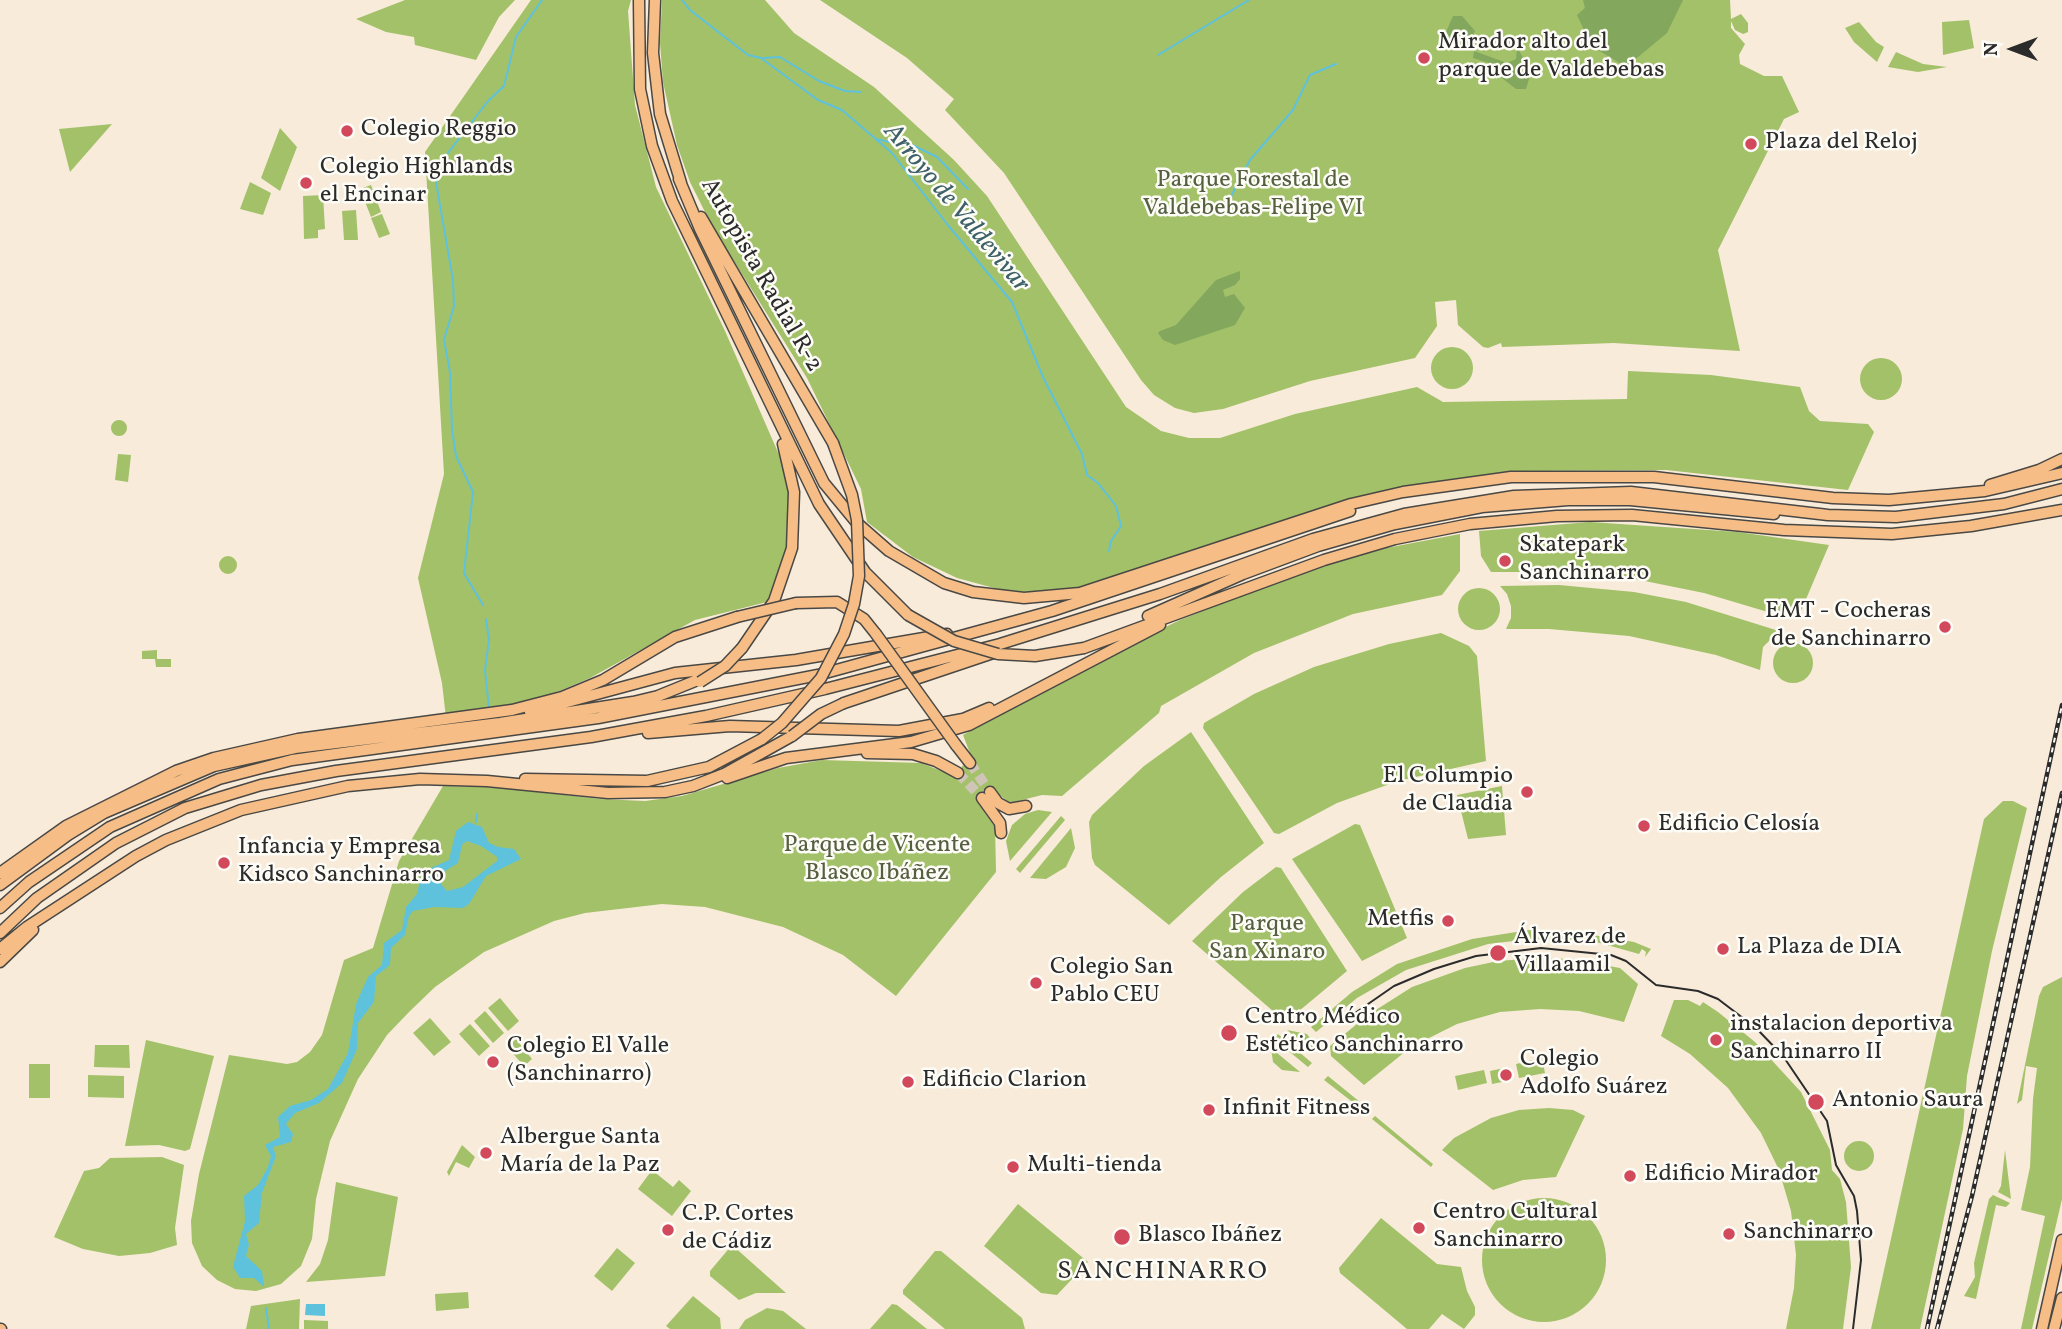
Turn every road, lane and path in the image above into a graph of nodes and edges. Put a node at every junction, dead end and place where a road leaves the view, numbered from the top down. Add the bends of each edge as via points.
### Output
1 (639, 0) edge
2 (655, 0) edge
3 (679, 179) junction
4 (744, 354) junction
5 (2062, 459) edge
6 (2062, 472) edge
7 (1543, 477) junction
8 (2062, 489) edge
9 (1952, 496) junction
10 (2004, 504) junction
11 (2062, 508) edge
12 (1240, 589) junction
13 (1110, 610) junction
14 (1000, 626) junction
15 (1050, 654) junction
16 (700, 680) junction
17 (1044, 684) junction
18 (598, 718) junction
19 (458, 727) junction
20 (592, 737) junction
21 (821, 752) junction
22 (970, 763) tunnel mouth
23 (958, 773) tunnel mouth
24 (420, 779) junction
25 (693, 786) junction
26 (1026, 806) dead end
27 (1001, 833) dead end
28 (0, 873) edge
29 (0, 885) edge
30 (59, 906) junction
31 (0, 908) edge
32 (0, 933) edge
33 (0, 949) edge
34 (0, 962) edge
35 (2062, 1240) edge
36 (2062, 1298) edge
37 (2042, 1329) edge
38 (2054, 1329) edge

1 - 4 highway, Autopista Radial R-2 via 639,79 652,146 672,201
2 - 3 highway, Autopista Radial R-2 via 660,114
3 - 7 highway via 824,483 868,534 907,564 944,583 997,597 1051,598 1370,499 1486,480
3 - 24 highway, Autopista Radial R-2, bridge via 833,443 852,495 859,566 845,634 821,678 782,723 709,767 647,780
4 - 15 highway, Autopista Radial R-2, bridge via 833,527 865,572 908,615 954,641 998,654
4 - 16 highway, Autopista Radial R-2, bridge via 788,460 795,510 792,548 767,615 725,666
5 - 9 highway
6 - 9 highway
7 - 9 highway via 1654,477 1869,500
7 - 14 highway via 1373,504
8 - 10 highway
10 - 13 highway via 1937,514 1866,517 1630,492 1480,499 1368,522
10 - 15 highway via 1940,518 1877,521 1630,500 1482,507 1395,524 1318,546 1243,574 1101,639
11 - 12 highway via 2007,520 1892,534 1795,531 1632,515 1525,518 1395,539
12 - 15 highway via 1084,648
12 - 17 highway
13 - 20 highway via 897,672
13 - 25 highway, bridge via 844,703 755,758
14 - 18 highway via 818,675
14 - 19 highway via 796,660 675,673 557,706
16 - 18 highway, Autopista Radial R-2 via 668,697
16 - 19 highway via 633,702
17 - 20 highway via 963,719 899,731 730,726 604,740
17 - 21 highway via 969,725 941,734 880,747
18 - 31 highway via 292,760 219,779 110,827 29,882
19 - 29 highway via 295,748 214,766 104,814
20 - 32 highway via 299,777 186,808 84,863
21 - 23 highway via 914,754
21 - 25 highway
22 - 28 highway, bridge via 864,618 837,603 796,603 675,637 603,680 562,697 512,710 298,739 214,758 176,771 66,826
24 - 25 highway via 608,793 665,792
24 - 30 highway via 348,786 241,810 146,851
26 - 27 highway via 1009,809 986,795
30 - 33 highway
30 - 34 highway
35 - 37 highway
36 - 38 highway

